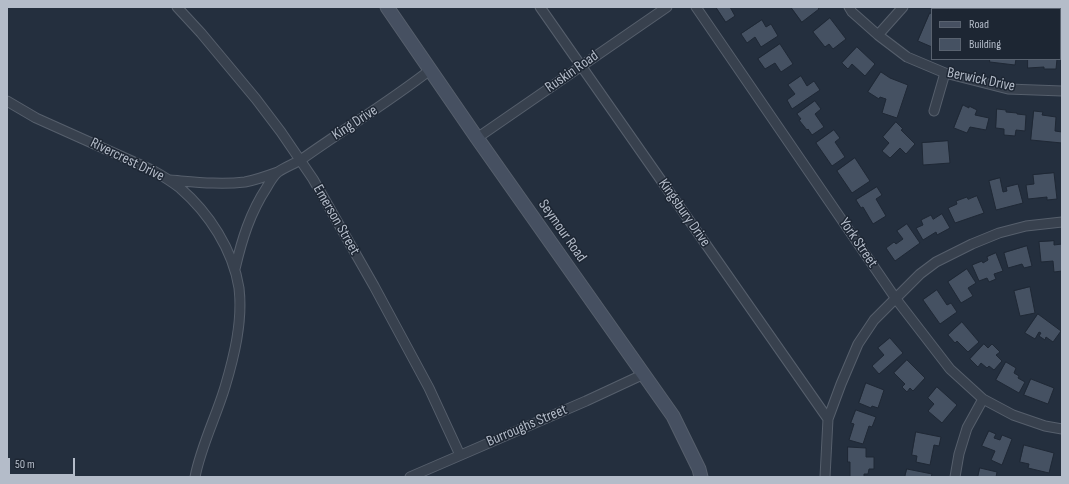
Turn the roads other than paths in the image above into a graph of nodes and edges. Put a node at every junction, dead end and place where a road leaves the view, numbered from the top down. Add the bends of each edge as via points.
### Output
1 (177, 7) edge
2 (388, 7) edge
3 (540, 7) edge
4 (667, 7) edge
5 (696, 7) edge
6 (849, 7) edge
7 (903, 7) edge
8 (878, 35) junction
9 (581, 66) junction
10 (430, 70) junction
11 (945, 74) junction
12 (1062, 91) edge
13 (7, 101) edge
14 (934, 111) dead end
15 (477, 138) junction
16 (300, 160) junction
17 (278, 172) junction
18 (169, 180) junction
19 (1062, 222) edge
20 (235, 269) junction
21 (896, 299) junction
22 (644, 374) junction
23 (983, 399) junction
24 (828, 419) junction
25 (1062, 429) edge
26 (460, 455) junction
27 (195, 477) edge
28 (410, 477) edge
29 (701, 477) edge
30 (825, 477) edge
31 (955, 477) edge

1 - 16 street, Emerson Street via 256,99
2 - 10 street, Seymour Road
3 - 9 street, Kingsbury Drive
4 - 9 street, Ruskin Road
5 - 21 street, York Street
6 - 8 street, Berwick Drive
7 - 8 street
8 - 11 street, Berwick Drive via 908,57
9 - 15 street, Ruskin Road
9 - 24 street, Kingsbury Drive
10 - 15 street, Seymour Road
10 - 16 street, King Drive
11 - 12 street, Berwick Drive via 1008,89
11 - 14 street
13 - 18 street, Rivercrest Drive via 36,118
15 - 22 street, Seymour Road
16 - 17 street, King Drive
16 - 26 street, Emerson Street via 374,286 429,388
17 - 18 street, King Drive via 238,182
17 - 20 street, King Drive via 252,212
18 - 20 street, Rivercrest Drive via 200,208 225,245
19 - 21 street via 1026,226 972,244 936,262 920,274
20 - 27 street, Rivercrest Drive via 240,301 237,337 225,386
21 - 23 street, York Street via 950,369
21 - 24 street via 874,320 858,344
22 - 26 street, Burroughs Street
22 - 29 street, Seymour Road via 672,416
23 - 25 street, York Street via 1013,415
23 - 31 street via 966,428
24 - 30 street
26 - 28 street, Burroughs Street

